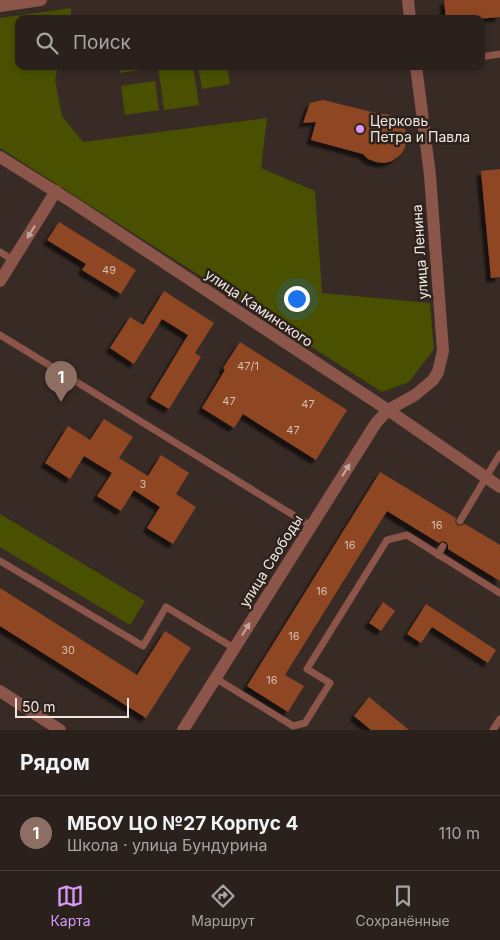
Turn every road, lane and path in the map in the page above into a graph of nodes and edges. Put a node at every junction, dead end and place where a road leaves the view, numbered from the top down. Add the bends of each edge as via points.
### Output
1 (41, 0) edge
2 (408, 0) edge
3 (0, 6) edge
4 (410, 15) edge
5 (500, 54) edge
6 (485, 56) edge
7 (417, 70) edge
8 (0, 157) edge
9 (56, 191) junction
10 (0, 252) edge
11 (13, 260) junction
12 (0, 281) edge
13 (0, 334) edge
14 (388, 410) junction
15 (500, 454) edge
16 (486, 477) junction
17 (500, 487) edge
18 (460, 520) dead end
19 (311, 526) junction
20 (443, 546) dead end
21 (438, 554) junction
22 (0, 561) edge
23 (500, 593) edge
24 (234, 648) junction
25 (216, 678) junction
26 (0, 691) edge
27 (500, 719) edge
28 (494, 729) edge
29 (60, 730) edge
30 (183, 730) edge

1 - 3 street
2 - 4 street
5 - 6 lane
7 - 14 street, улица Ленина via 430,175 443,351 433,380
8 - 9 street, улица Каминского
9 -> 11 street
9 - 14 street, улица Каминского
10 - 11 lane
11 - 12 street
13 - 19 lane
14 - 16 street, улица Каминского
19 -> 14 street, улица Свободы via 376,423
15 - 16 lane
16 - 17 street, улица Каминского
16 - 18 lane
24 -> 19 street, улица Свободы
20 - 21 lane
21 - 23 lane
21 - 25 lane via 407,535 387,540 307,669 330,683 305,723 293,726
22 - 24 lane via 143,646 166,608
24 - 25 street, улица Свободы
25 - 30 street, улица Свободы
26 - 29 street
27 - 28 lane

